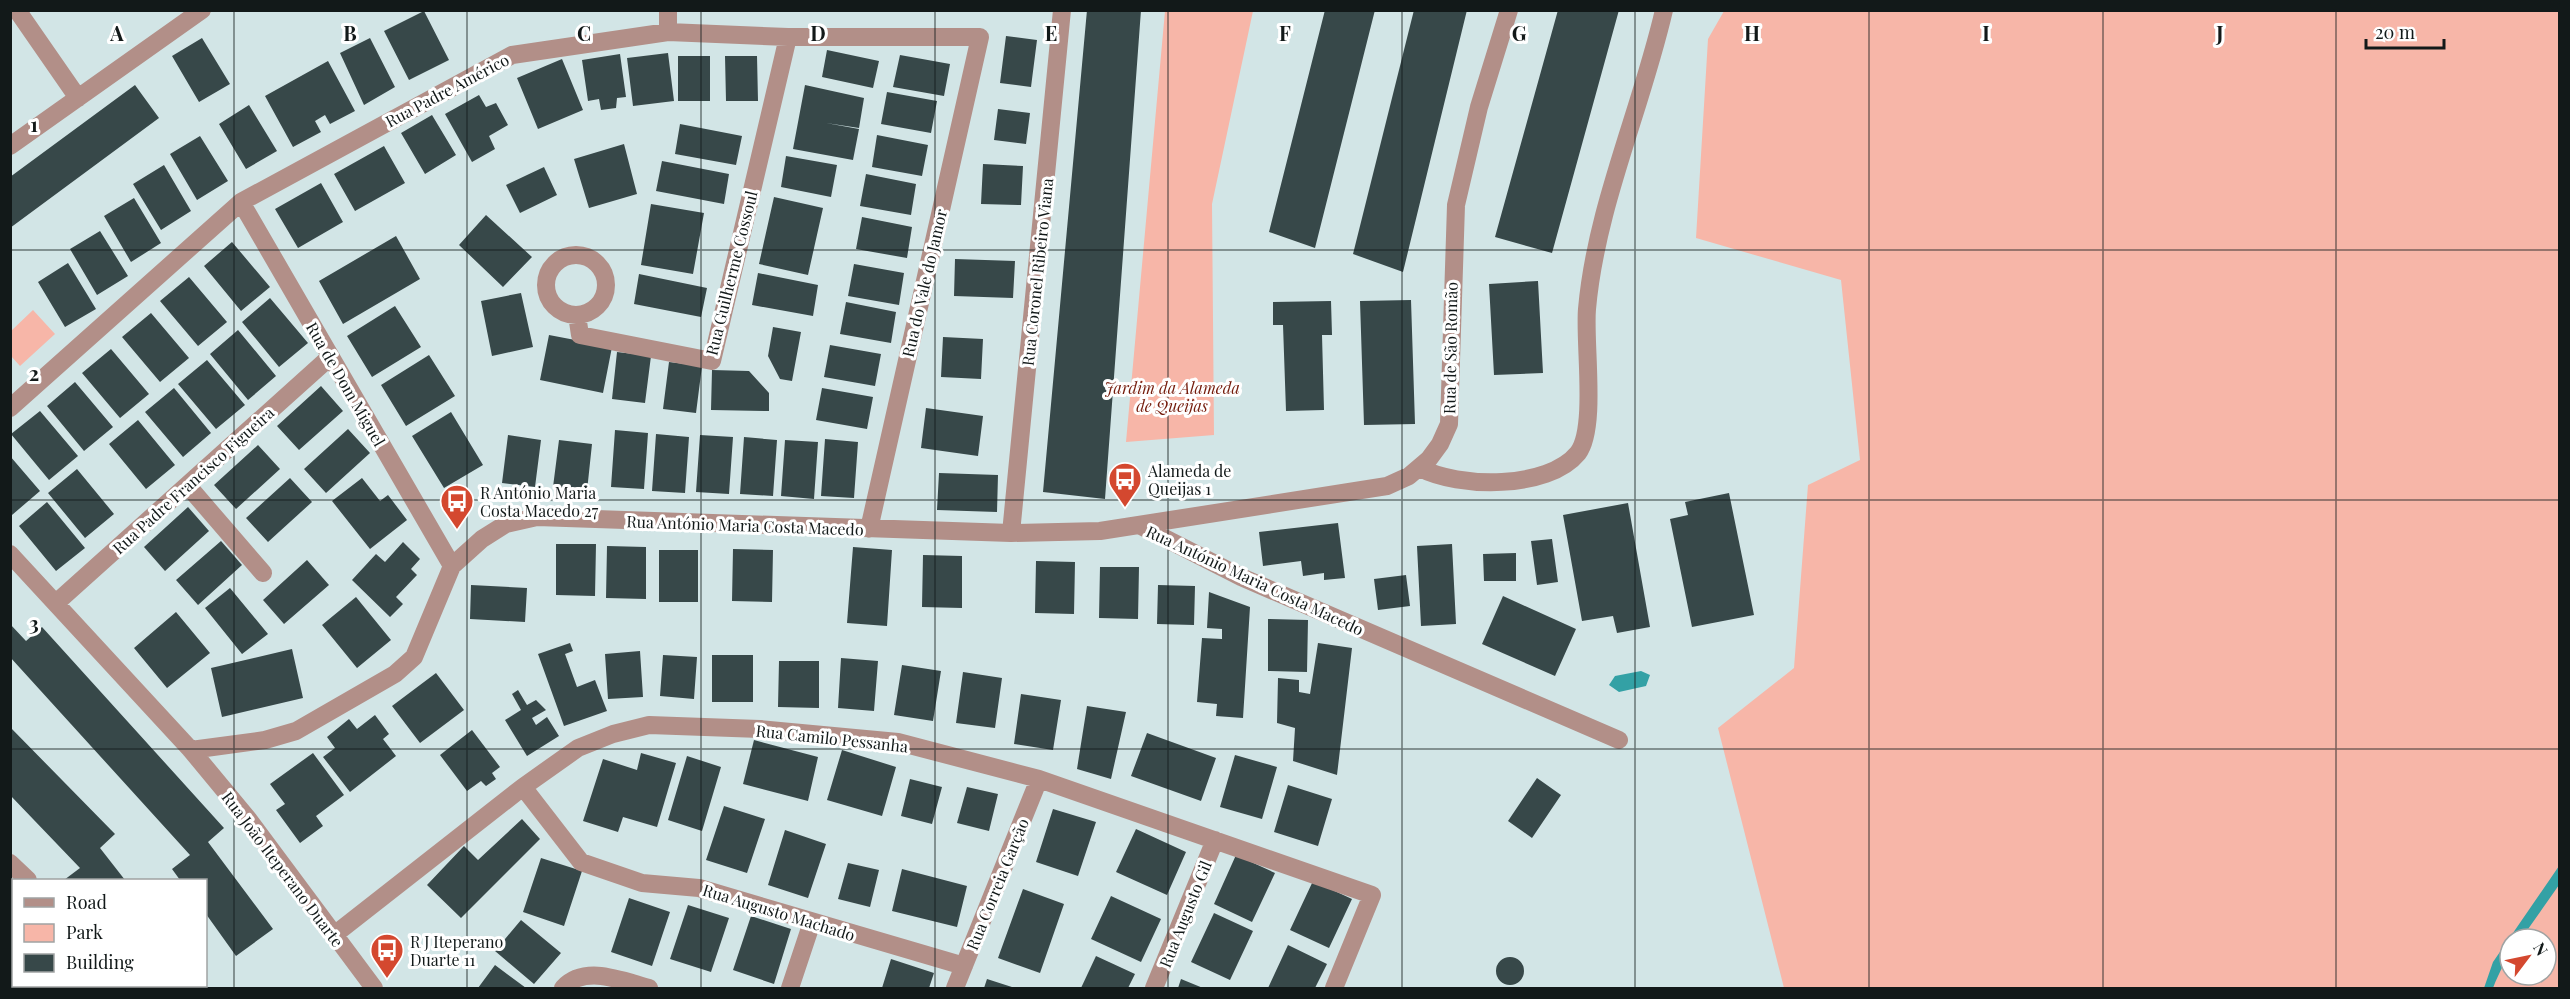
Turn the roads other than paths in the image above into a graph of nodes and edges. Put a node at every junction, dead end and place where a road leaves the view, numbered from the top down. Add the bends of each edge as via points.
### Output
1 (16, 10) edge
2 (202, 10) edge
3 (668, 10) edge
4 (1062, 10) edge
5 (1509, 10) edge
6 (1664, 10) edge
7 (668, 32) junction
8 (789, 37) junction
9 (980, 37) joint
10 (78, 98) junction
11 (10, 146) edge
12 (241, 202) junction
13 (577, 315) dead end
14 (330, 357) junction
15 (10, 408) edge
16 (1420, 468) junction
17 (188, 486) junction
18 (1141, 526) junction
19 (869, 529) junction
20 (1011, 533) junction
21 (10, 554) edge
22 (452, 566) junction
23 (263, 573) dead end
24 (56, 603) junction
25 (1619, 740) dead end
26 (191, 750) junction
27 (1039, 779) junction
28 (523, 787) junction
29 (1215, 840) junction
30 (10, 862) edge
31 (27, 879) edge
32 (812, 922) junction
33 (334, 935) junction
34 (964, 966) junction
35 (374, 988) edge
36 (563, 988) edge
37 (649, 988) edge
38 (790, 988) edge
39 (955, 988) edge
40 (1154, 988) edge
41 (1334, 988) edge

1 - 10 street
2 - 10 street
3 - 7 street
4 - 20 street, Rua Coronel Ribeiro Viana
5 - 16 street, Rua de São Romão via 1479,107 1456,205 1449,424 1440,444
6 - 16 street via 1593,265 1585,328 1588,411 1585,436 1578,452 1552,472 1533,478 1466,482
7 - 8 street, Rua Padre Américo
7 - 12 street, Rua Padre Américo via 512,55
8 - 9 street, Rua Padre Américo
8 - 13 street, Rua Guilherme Cossoul via 712,361 580,335
9 - 19 street, Rua do Vale do Jamor
10 - 11 street
12 - 14 street, Rua de Dom Miguel
12 - 15 street, Rua Padre Américo
14 - 17 street, Rua Padre Francisco Figueira
14 - 22 street, Rua de Dom Miguel
16 - 18 street, Rua de São Romão via 1386,486
17 - 23 street
17 - 24 street, Rua Padre Francisco Figueira
18 - 20 street, Rua António Maria Costa Macedo
18 - 25 street, Rua António Maria Costa Macedo via 1241,577
19 - 20 street, Rua António Maria Costa Macedo
19 - 22 street, Rua António Maria Costa Macedo via 537,517 506,524
21 - 24 street
22 - 26 street, Rua António Maria Costa Macedo via 414,657 395,674 296,731 265,740
24 - 26 street
26 - 33 street, Rua João Iteperano Duarte via 249,820
27 - 28 street, Rua Camilo Pessanha via 898,742 760,729 649,725 578,748
27 - 29 street, Rua Camilo Pessanha
27 - 34 street, Rua Correia Garção
28 - 32 street, Rua Augusto Machado via 581,862 642,883 699,888
28 - 33 street, Rua Camilo Pessanha
29 - 40 street, Rua Augusto Gil
29 - 41 street, Rua Camilo Pessanha via 1372,896
30 - 31 street
32 - 34 street, Rua Augusto Machado
32 - 38 street
33 - 35 street, Rua João Iteperano Duarte
34 - 39 street, Rua Correia Garção
36 - 37 street via 578,978 596,975

